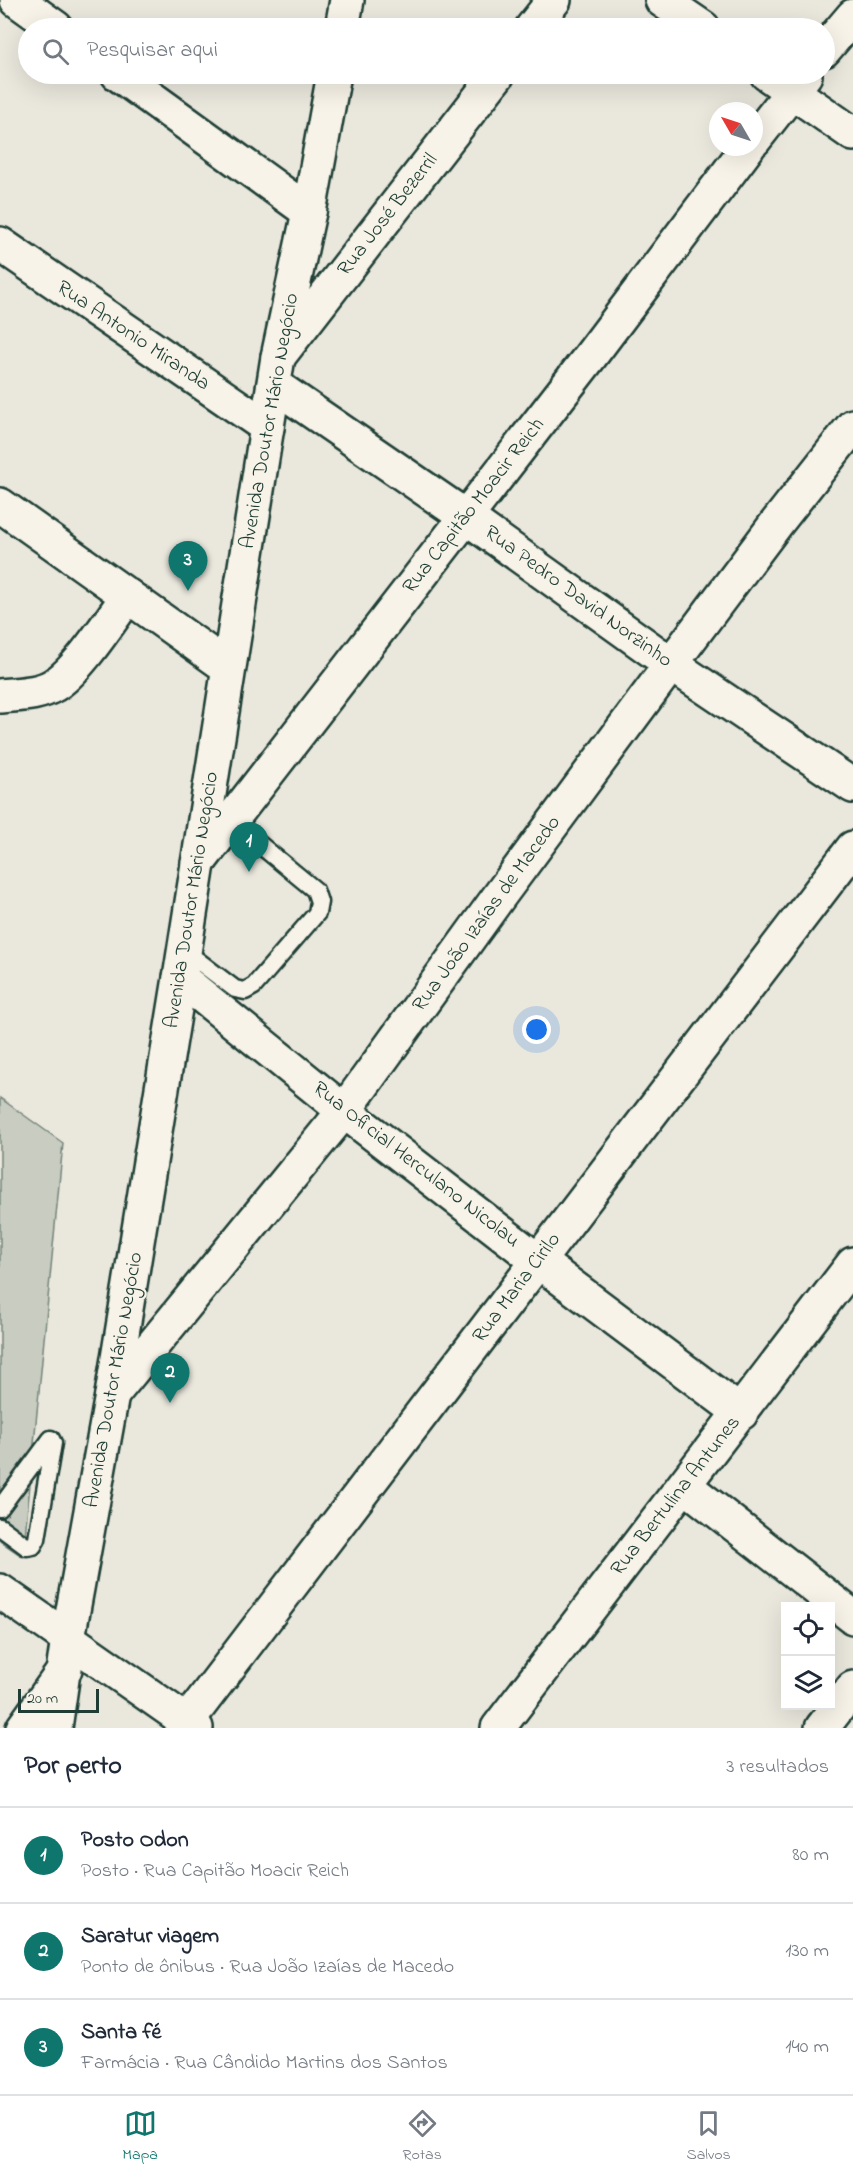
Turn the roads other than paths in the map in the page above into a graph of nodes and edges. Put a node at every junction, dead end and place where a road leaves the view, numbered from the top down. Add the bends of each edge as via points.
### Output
1 (17, 0) edge
2 (347, 0) edge
3 (554, 0) edge
4 (663, 0) edge
5 (853, 15) edge
6 (42, 18) edge
7 (344, 18) edge
8 (540, 18) edge
9 (689, 18) edge
10 (835, 38) edge
11 (132, 84) edge
12 (332, 84) edge
13 (491, 84) edge
14 (785, 84) edge
15 (794, 84) edge
16 (763, 124) edge
17 (853, 134) edge
18 (741, 156) edge
19 (309, 212) junction
20 (0, 244) edge
21 (276, 371) junction
22 (853, 426) edge
23 (267, 427) junction
24 (0, 505) edge
25 (466, 517) junction
26 (128, 596) junction
27 (671, 664) junction
28 (229, 668) junction
29 (0, 696) edge
30 (853, 786) edge
31 (231, 821) junction
32 (853, 848) edge
33 (198, 863) junction
34 (182, 964) junction
35 (344, 1111) junction
36 (538, 1261) junction
37 (853, 1264) edge
38 (112, 1395) junction
39 (741, 1413) junction
40 (684, 1485) junction
41 (0, 1508) edge
42 (0, 1527) edge
43 (0, 1591) edge
44 (853, 1617) edge
45 (66, 1654) junction
46 (853, 1688) edge
47 (507, 1725) edge
48 (189, 1726) edge
49 (23, 1728) edge
50 (56, 1728) edge
51 (822, 1728) edge

1 - 6 street
2 - 7 street
3 - 8 street
4 - 9 street
5 - 10 street
11 - 19 street
12 - 19 street, Avenida Doutor Mário Negócio
13 - 21 street, Rua José Bezerril
14 - 16 street
15 - 17 street
18 - 25 street, Rua Capitão Moacir Reich
19 - 21 street, Avenida Doutor Mário Negócio
20 - 23 street, Rua Antonio Miranda
21 - 23 street, Avenida Doutor Mário Negócio
21 - 25 street, Rua Pedro David Norzinho
22 - 27 street, Rua João Izaías de Macedo
23 - 28 street, Avenida Doutor Mário Negócio
24 - 26 street
25 - 27 street, Rua Pedro David Norzinho
25 - 31 street, Rua Capitão Moacir Reich
26 - 28 street
26 - 29 street via 76,665 55,685 35,693
27 - 30 street, Rua Pedro David Norzinho
27 - 35 street, Rua João Izaías de Macedo
28 - 33 street, Avenida Doutor Mário Negócio
31 - 33 street, Rua Capitão Moacir Reich
31 - 34 lane via 315,890 317,913 254,986 245,991
32 - 36 street, Rua Maria Cirilo
33 - 34 street, Avenida Doutor Mário Negócio
34 - 35 street, Rua Oficial Herculano Nicolau
34 - 38 street, Avenida Doutor Mário Negócio
35 - 36 street, Rua Oficial Herculano Nicolau
35 - 38 street, Rua João Izaías de Macedo
36 - 39 street, Rua Oficial Herculano Nicolau
36 - 48 street, Rua Maria Cirilo
37 - 39 street, Rua Bertulina Antunes
38 - 45 street, Avenida Doutor Mário Negócio
39 - 40 street, Rua Bertulina Antunes
40 - 44 street
40 - 47 street, Rua Bertulina Antunes
41 - 42 lane via 51,1439 33,1546 27,1547
43 - 45 street
45 - 48 street
45 - 49 street
45 - 50 street, Avenida Doutor Mário Negócio
46 - 51 street

